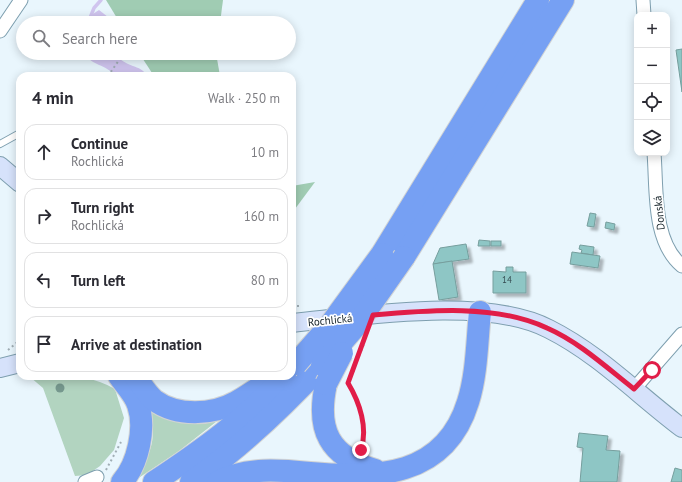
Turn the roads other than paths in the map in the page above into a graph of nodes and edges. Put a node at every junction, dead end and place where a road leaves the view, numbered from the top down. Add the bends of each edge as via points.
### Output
1 (20, 0) edge
2 (538, 0) edge
3 (562, 0) edge
4 (643, 0) edge
5 (644, 12) edge
6 (4, 14) edge
7 (0, 31) edge
8 (16, 135) edge
9 (0, 144) edge
10 (654, 156) edge
11 (2, 167) edge
12 (16, 180) edge
13 (16, 183) edge
14 (682, 266) edge
15 (296, 312) edge
16 (480, 312) junction
17 (682, 334) edge
18 (1, 361) edge
19 (16, 363) edge
20 (296, 363) edge
21 (324, 374) junction
22 (122, 380) edge
23 (138, 380) edge
24 (272, 380) edge
25 (280, 380) edge
26 (634, 389) junction
27 (682, 428) edge
28 (386, 473) junction
29 (122, 482) edge
30 (154, 482) edge
31 (191, 482) edge
32 (218, 482) edge

1 - 6 street
2 - 20 highway, bridge via 382,254 330,325
3 - 21 highway, bridge via 404,257 360,334
4 - 5 street
6 - 7 street
8 - 9 lane
10 - 14 street, Donská via 662,235 667,250
11 - 12 street
11 - 13 street
15 - 16 street, Rochlická
16 - 26 street, Rochlická via 505,314 548,328 594,357
16 - 28 highway via 473,381 462,421 452,437 423,462
17 - 26 street
18 - 19 street
21 - 28 highway via 321,416 327,434 336,448 351,461
21 - 31 highway
22 - 29 highway via 138,404 141,421 140,442
23 - 24 highway via 155,400 171,408 212,412 236,403
25 - 30 highway via 243,417 216,439
26 - 27 street, Rochlická
28 - 32 highway via 377,475 289,470 252,471

